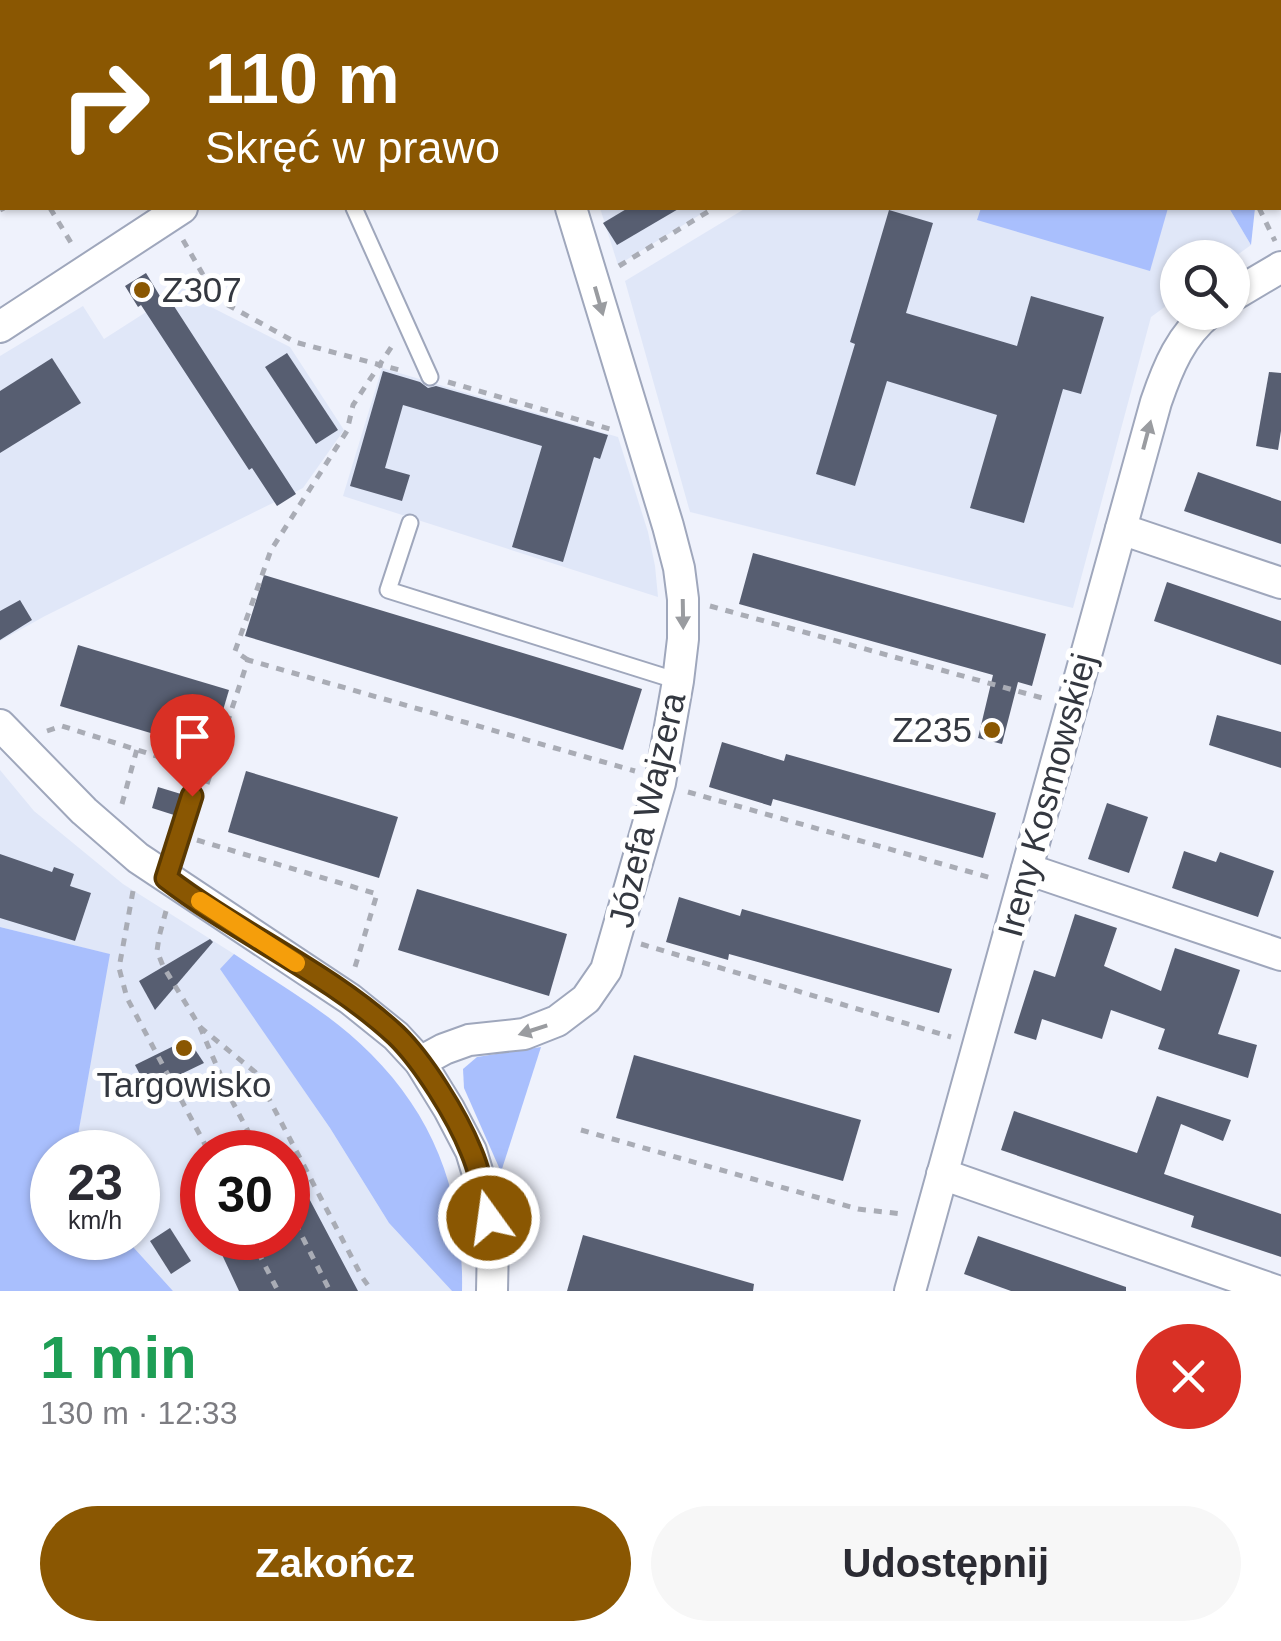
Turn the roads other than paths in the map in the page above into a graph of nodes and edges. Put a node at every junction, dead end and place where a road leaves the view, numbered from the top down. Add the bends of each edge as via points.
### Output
1 (355, 210) edge
2 (572, 210) edge
3 (176, 212) edge
4 (1281, 267) edge
5 (1250, 285) edge
6 (0, 327) edge
7 (1193, 330) edge
8 (430, 377) road end
9 (410, 523) dead end
10 (1121, 529) junction
11 (1281, 583) edge
12 (678, 681) junction
13 (8, 733) edge
14 (198, 792) road end
15 (1024, 878) junction
16 (166, 892) junction
17 (1281, 955) edge
18 (420, 1062) junction
19 (942, 1174) junction
20 (492, 1291) edge
21 (910, 1291) edge
22 (1278, 1291) edge

1 - 8 lane
2 -> 12 street, Józefa Wajzera via 679,568
3 - 6 street
4 - 5 street
10 -> 7 street, Ireny Kosmowskiej via 1168,367
9 - 12 lane via 388,590
10 - 11 street
10 - 15 street, Ireny Kosmowskiej
12 -> 18 street, Józefa Wajzera via 660,783 606,970 586,999 556,1022 524,1034 469,1040
13 - 16 street
14 - 16 lane
15 - 17 street
15 - 19 street, Ireny Kosmowskiej
16 - 18 street via 350,999
18 - 20 street via 471,1151 493,1242
19 - 21 street, Ireny Kosmowskiej
19 - 22 street

